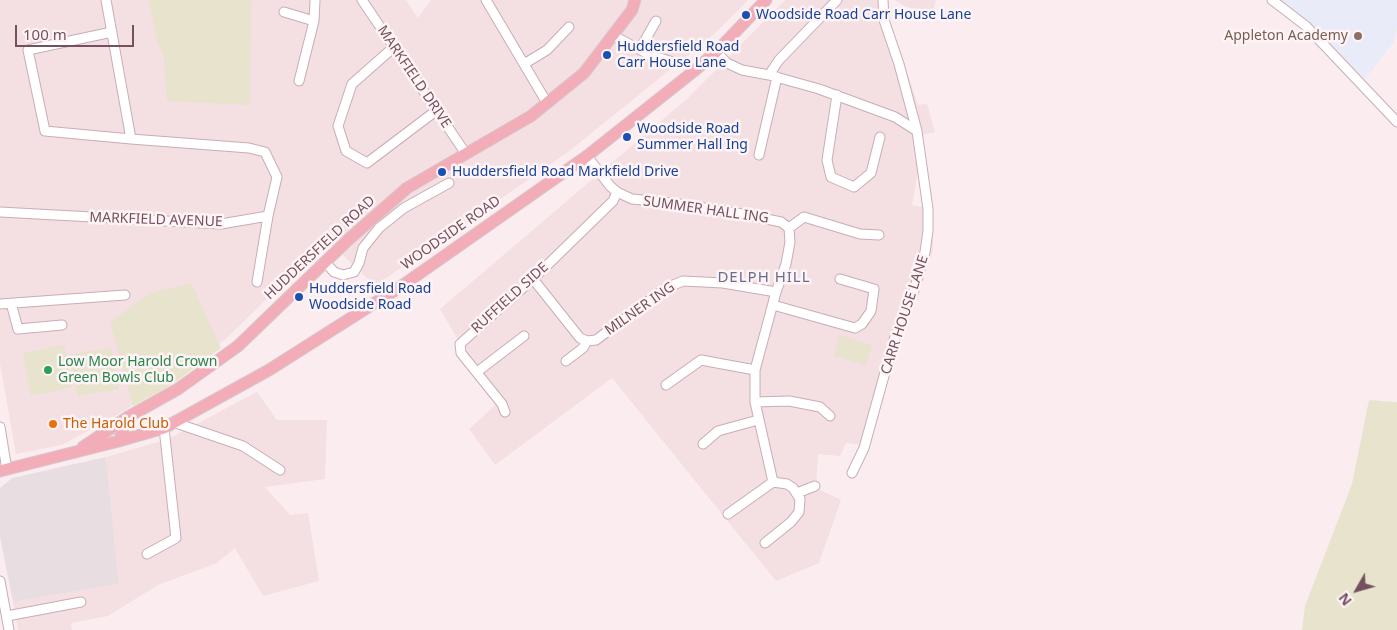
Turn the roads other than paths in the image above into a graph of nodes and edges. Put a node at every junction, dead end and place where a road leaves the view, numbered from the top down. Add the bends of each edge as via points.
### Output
1 (106, 0) edge
2 (315, 0) edge
3 (362, 0) edge
4 (486, 0) edge
5 (636, 0) edge
6 (766, 0) edge
7 (837, 0) edge
8 (883, 0) edge
9 (1272, 0) edge
10 (284, 12) dead end
11 (314, 21) junction
12 (656, 22) dead end
13 (570, 27) dead end
14 (112, 32) junction
15 (612, 35) junction
16 (394, 47) junction
17 (640, 49) junction
18 (716, 52) junction
19 (672, 62) dead end
20 (524, 64) junction
21 (773, 76) junction
22 (299, 82) dead end
23 (838, 95) junction
24 (547, 103) junction
25 (437, 110) junction
26 (1397, 122) edge
27 (917, 131) junction
28 (880, 138) dead end
29 (131, 139) junction
30 (466, 154) junction
31 (759, 155) dead end
32 (587, 156) junction
33 (449, 183) dead end
34 (617, 192) junction
35 (0, 212) edge
36 (268, 216) junction
37 (789, 228) junction
38 (879, 235) dead end
39 (325, 262) junction
40 (533, 279) junction
41 (840, 280) dead end
42 (257, 282) dead end
43 (776, 292) junction
44 (125, 295) dead end
45 (0, 304) edge
46 (11, 304) junction
47 (773, 305) junction
48 (62, 325) dead end
49 (524, 336) dead end
50 (586, 341) junction
51 (566, 361) dead end
52 (756, 370) junction
53 (477, 372) junction
54 (666, 385) dead end
55 (755, 402) junction
56 (505, 412) dead end
57 (830, 416) dead end
58 (128, 418) junction
59 (758, 420) junction
60 (169, 425) junction
61 (0, 427) edge
62 (119, 441) junction
63 (703, 444) dead end
64 (73, 453) junction
65 (3, 470) edge
66 (280, 470) dead end
67 (852, 473) dead end
68 (773, 482) junction
69 (815, 486) dead end
70 (797, 494) junction
71 (728, 514) dead end
72 (764, 543) dead end
73 (148, 554) dead end
74 (0, 581) edge
75 (81, 602) dead end
76 (7, 616) junction
77 (9, 630) edge

1 - 14 street
2 - 11 street
3 - 16 street, MARKFIELD DRIVE
4 - 20 street
5 - 15 main road, HUDDERSFIELD ROAD
6 - 18 main road, WOODSIDE ROAD
7 - 21 street via 780,60
8 - 27 street, CARR HOUSE LANE via 884,20
9 - 26 street via 1306,26
10 - 11 street
11 - 22 street
12 - 17 street
13 - 20 street via 547,50
14 - 29 street
14 - 29 street via 28,50 45,131
15 - 17 street
15 - 24 main road, HUDDERSFIELD ROAD via 584,73
16 - 25 street, MARKFIELD DRIVE
16 - 25 street via 352,84 338,126 346,151 367,163
17 - 19 street
18 - 21 street via 727,63 742,70
18 - 32 main road, WOODSIDE ROAD
20 - 24 street
21 - 23 street
21 - 31 street
23 - 27 street via 895,117
23 - 28 street via 827,160 831,177 854,187 871,173
24 - 30 main road, HUDDERSFIELD ROAD
25 - 30 street, MARKFIELD DRIVE
27 - 67 street, CARR HOUSE LANE via 928,209 925,252 914,294 894,340 864,448
29 - 36 street via 266,152 277,176
30 - 39 main road, HUDDERSFIELD ROAD via 407,188
32 - 34 street, SUMMER HALL ING
32 - 60 main road, WOODSIDE ROAD via 403,285 269,370
33 - 39 street via 404,208 379,228 363,248 354,272 343,275 334,272
34 - 37 street, SUMMER HALL ING via 632,200 673,203 781,222
34 - 40 street, RUFFIELD SIDE via 613,201
35 - 36 street, MARKFIELD AVENUE via 221,224
36 - 42 street
37 - 38 street via 804,217 860,234
37 - 43 street via 786,264
39 - 58 main road, HUDDERSFIELD ROAD via 238,346 178,389
40 - 50 street via 580,338
40 - 53 street, RUFFIELD SIDE via 460,344 461,353
41 - 47 street via 874,289 871,311 855,328
43 - 47 street
43 - 50 street, MILNER ING via 723,283 682,281 666,288 596,340
44 - 46 street
45 - 46 street
46 - 48 street via 18,329
47 - 52 street
49 - 53 street
50 - 51 street via 583,348
52 - 54 street via 701,360
52 - 55 street
53 - 56 street, RUFFIELD SIDE
55 - 57 street via 789,401 820,407
55 - 59 street
58 - 62 main road
58 - 64 main road, HUDDERSFIELD ROAD
59 - 63 street via 718,431
59 - 68 street
60 - 62 main road, WOODSIDE ROAD
60 - 66 street via 243,446
60 - 73 street via 176,538
61 - 65 street
62 - 64 main road
64 - 65 main road
68 - 70 street via 787,484
68 - 71 street
69 - 70 street
70 - 72 street via 800,504 795,518
74 - 76 street
75 - 76 street
76 - 77 street

